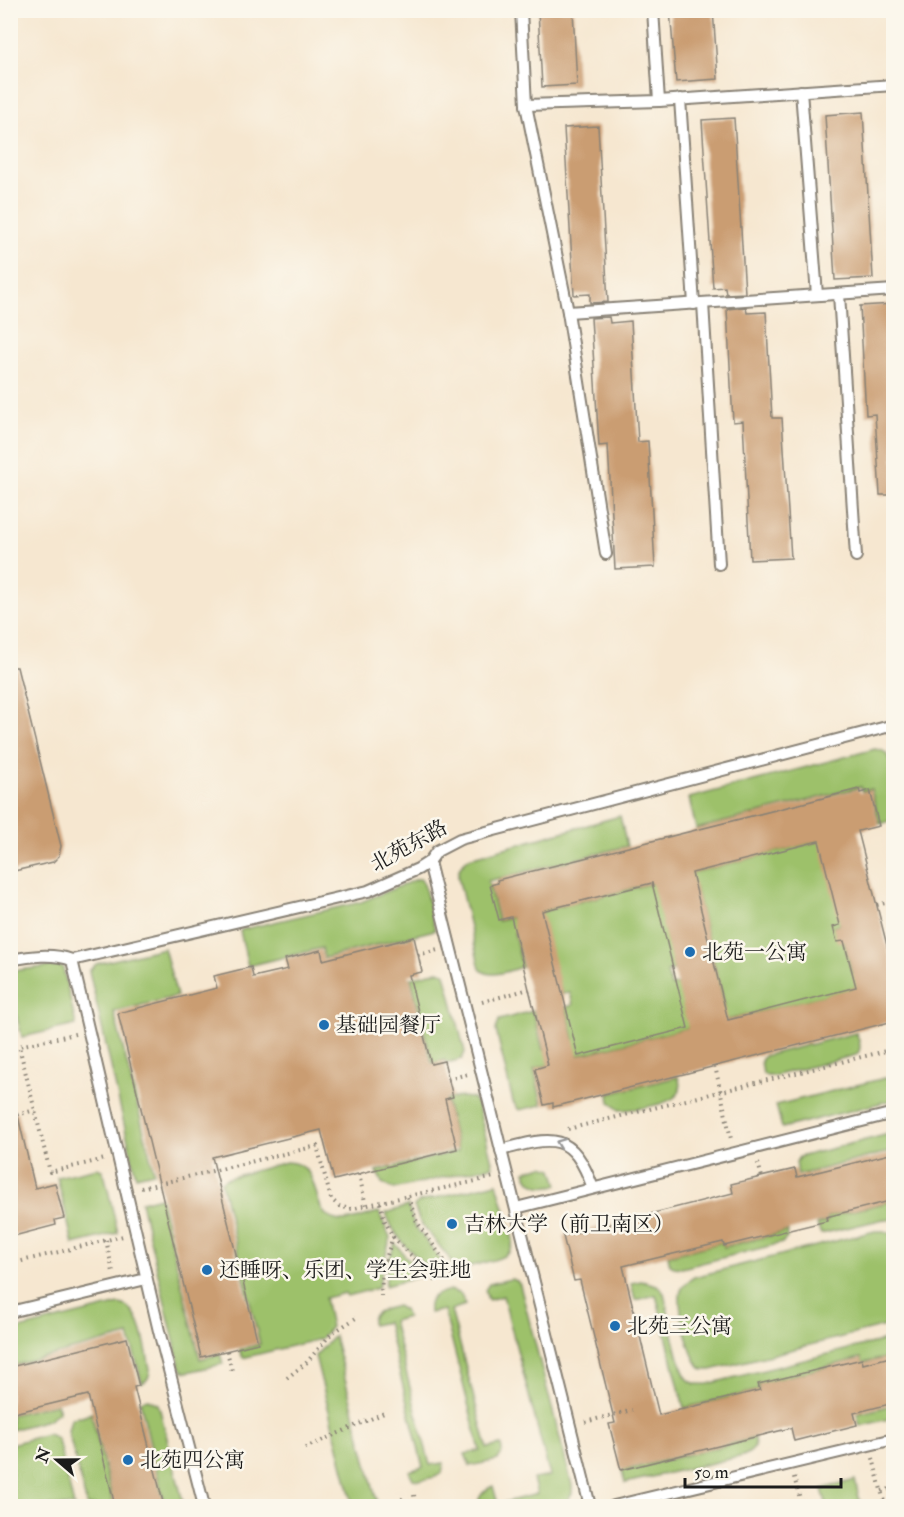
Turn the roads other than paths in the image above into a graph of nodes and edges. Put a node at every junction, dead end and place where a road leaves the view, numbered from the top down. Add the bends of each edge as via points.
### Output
1 (521, 10) edge
2 (653, 10) edge
3 (894, 85) edge
4 (801, 91) junction
5 (680, 99) junction
6 (659, 101) junction
7 (526, 105) junction
8 (894, 290) edge
9 (839, 294) junction
10 (817, 295) junction
11 (699, 303) junction
12 (568, 312) junction
13 (606, 554) dead end
14 (856, 556) dead end
15 (719, 564) dead end
16 (894, 725) edge
17 (429, 862) junction
18 (10, 960) edge
19 (72, 960) junction
20 (894, 1113) edge
21 (501, 1150) junction
22 (594, 1188) junction
23 (516, 1208) junction
24 (146, 1279) junction
25 (10, 1312) edge
26 (894, 1439) edge
27 (204, 1506) edge
28 (590, 1506) edge
29 (614, 1506) edge

1 - 7 lane
2 - 6 lane
3 - 4 lane
4 - 5 lane
4 - 10 lane
5 - 6 lane
5 - 11 lane
6 - 7 lane
7 - 12 lane
8 - 9 lane
9 - 10 lane
9 - 14 lane
10 - 11 lane
11 - 12 lane
11 - 15 lane
12 - 13 lane
16 - 17 lane, 北苑东路 via 460,839 437,851
17 - 19 lane, 北苑东路 via 368,891
17 - 21 lane
18 - 19 lane, 北苑东路 via 46,956
19 - 24 lane
20 - 22 lane
22 -> 21 lane via 578,1155 560,1142 549,1139
21 - 23 lane
22 - 23 lane
23 - 28 lane
24 - 25 lane
24 - 27 lane
26 - 29 lane

